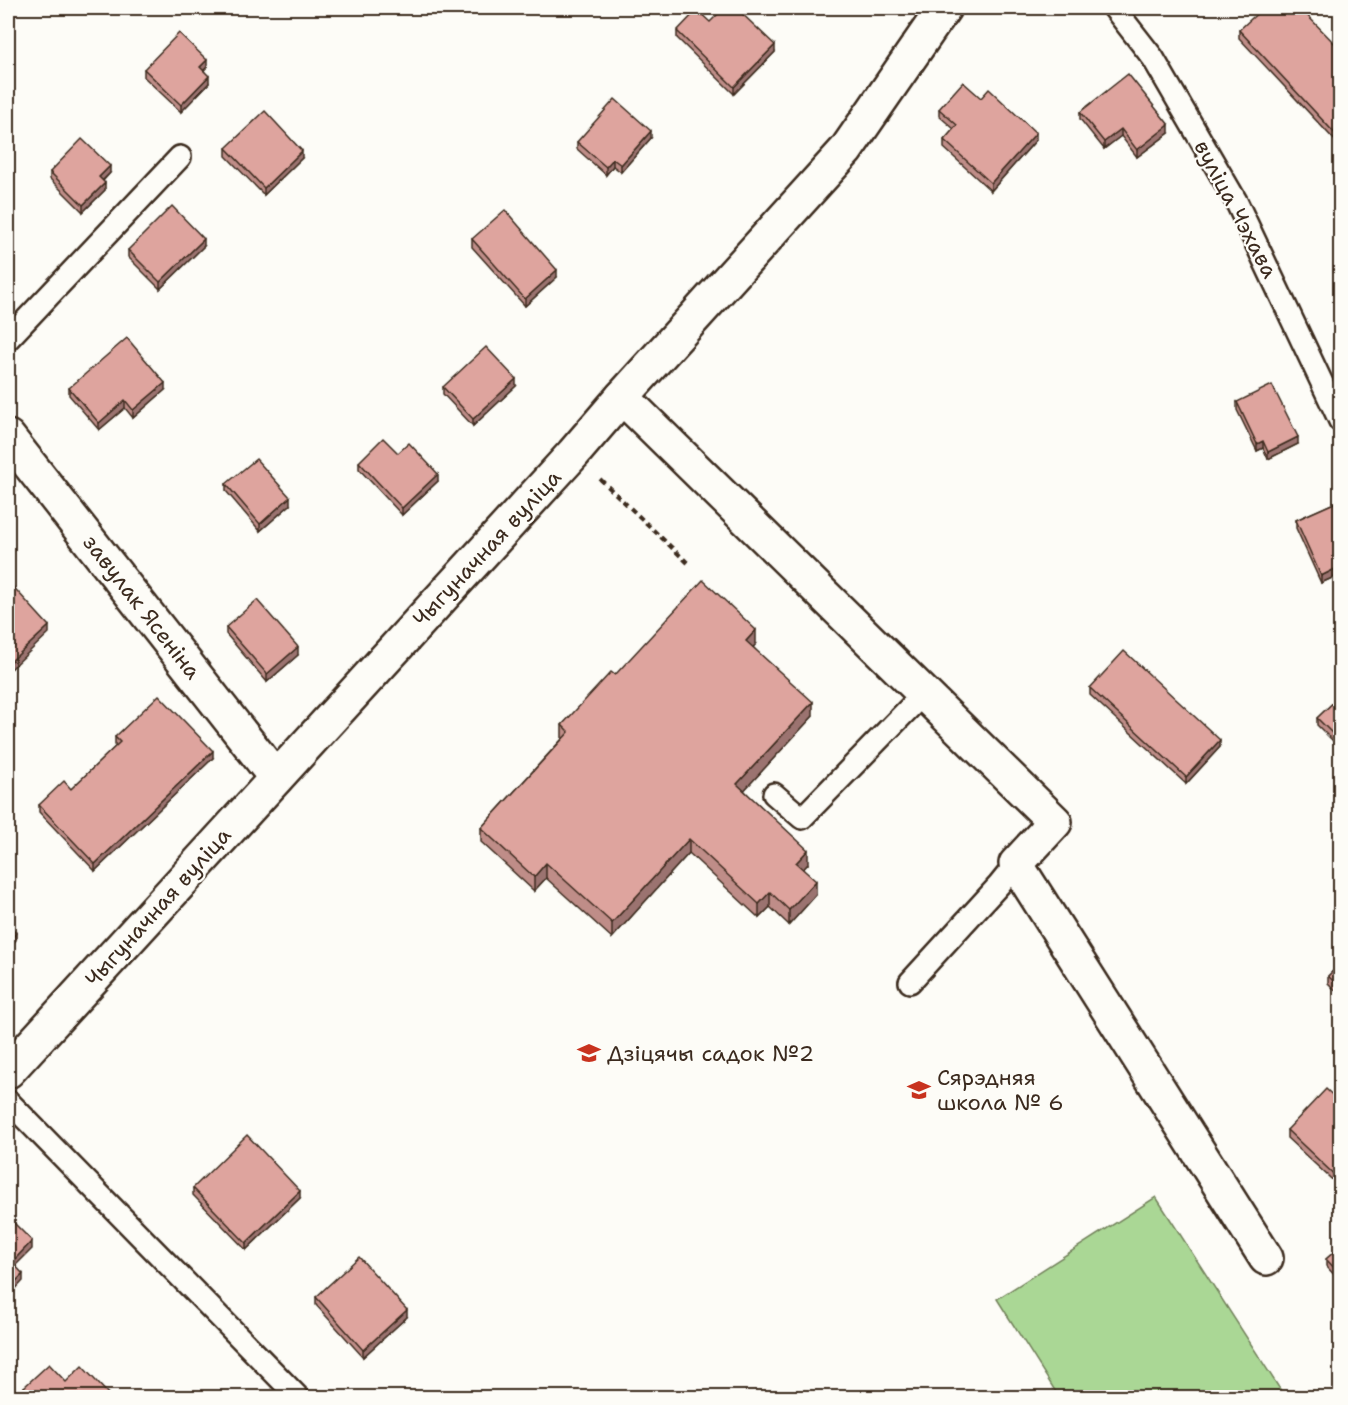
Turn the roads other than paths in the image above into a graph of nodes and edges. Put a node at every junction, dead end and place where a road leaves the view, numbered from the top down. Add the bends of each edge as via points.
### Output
1 (944, 8) edge
2 (1114, 8) edge
3 (180, 157) dead end
4 (8, 339) edge
5 (622, 396) junction
6 (1341, 421) edge
7 (8, 437) edge
8 (924, 693) junction
9 (276, 778) junction
10 (774, 794) dead end
11 (1016, 864) junction
12 (910, 982) dead end
13 (8, 1071) edge
14 (8, 1101) edge
15 (1266, 1258) dead end
16 (299, 1398) edge

1 - 5 street, Чыгуначная вуліца via 846,150
2 - 6 lane, вуліца Чэхава via 1154,58 1236,201
3 - 4 lane
5 - 8 street
5 - 9 street, Чыгуначная вуліца
7 - 9 street, завулак Ясеніна
8 - 10 lane via 802,818
8 - 11 street via 1055,822
9 - 13 street, Чыгуначная вуліца
11 - 12 lane
11 - 15 street
14 - 16 lane

